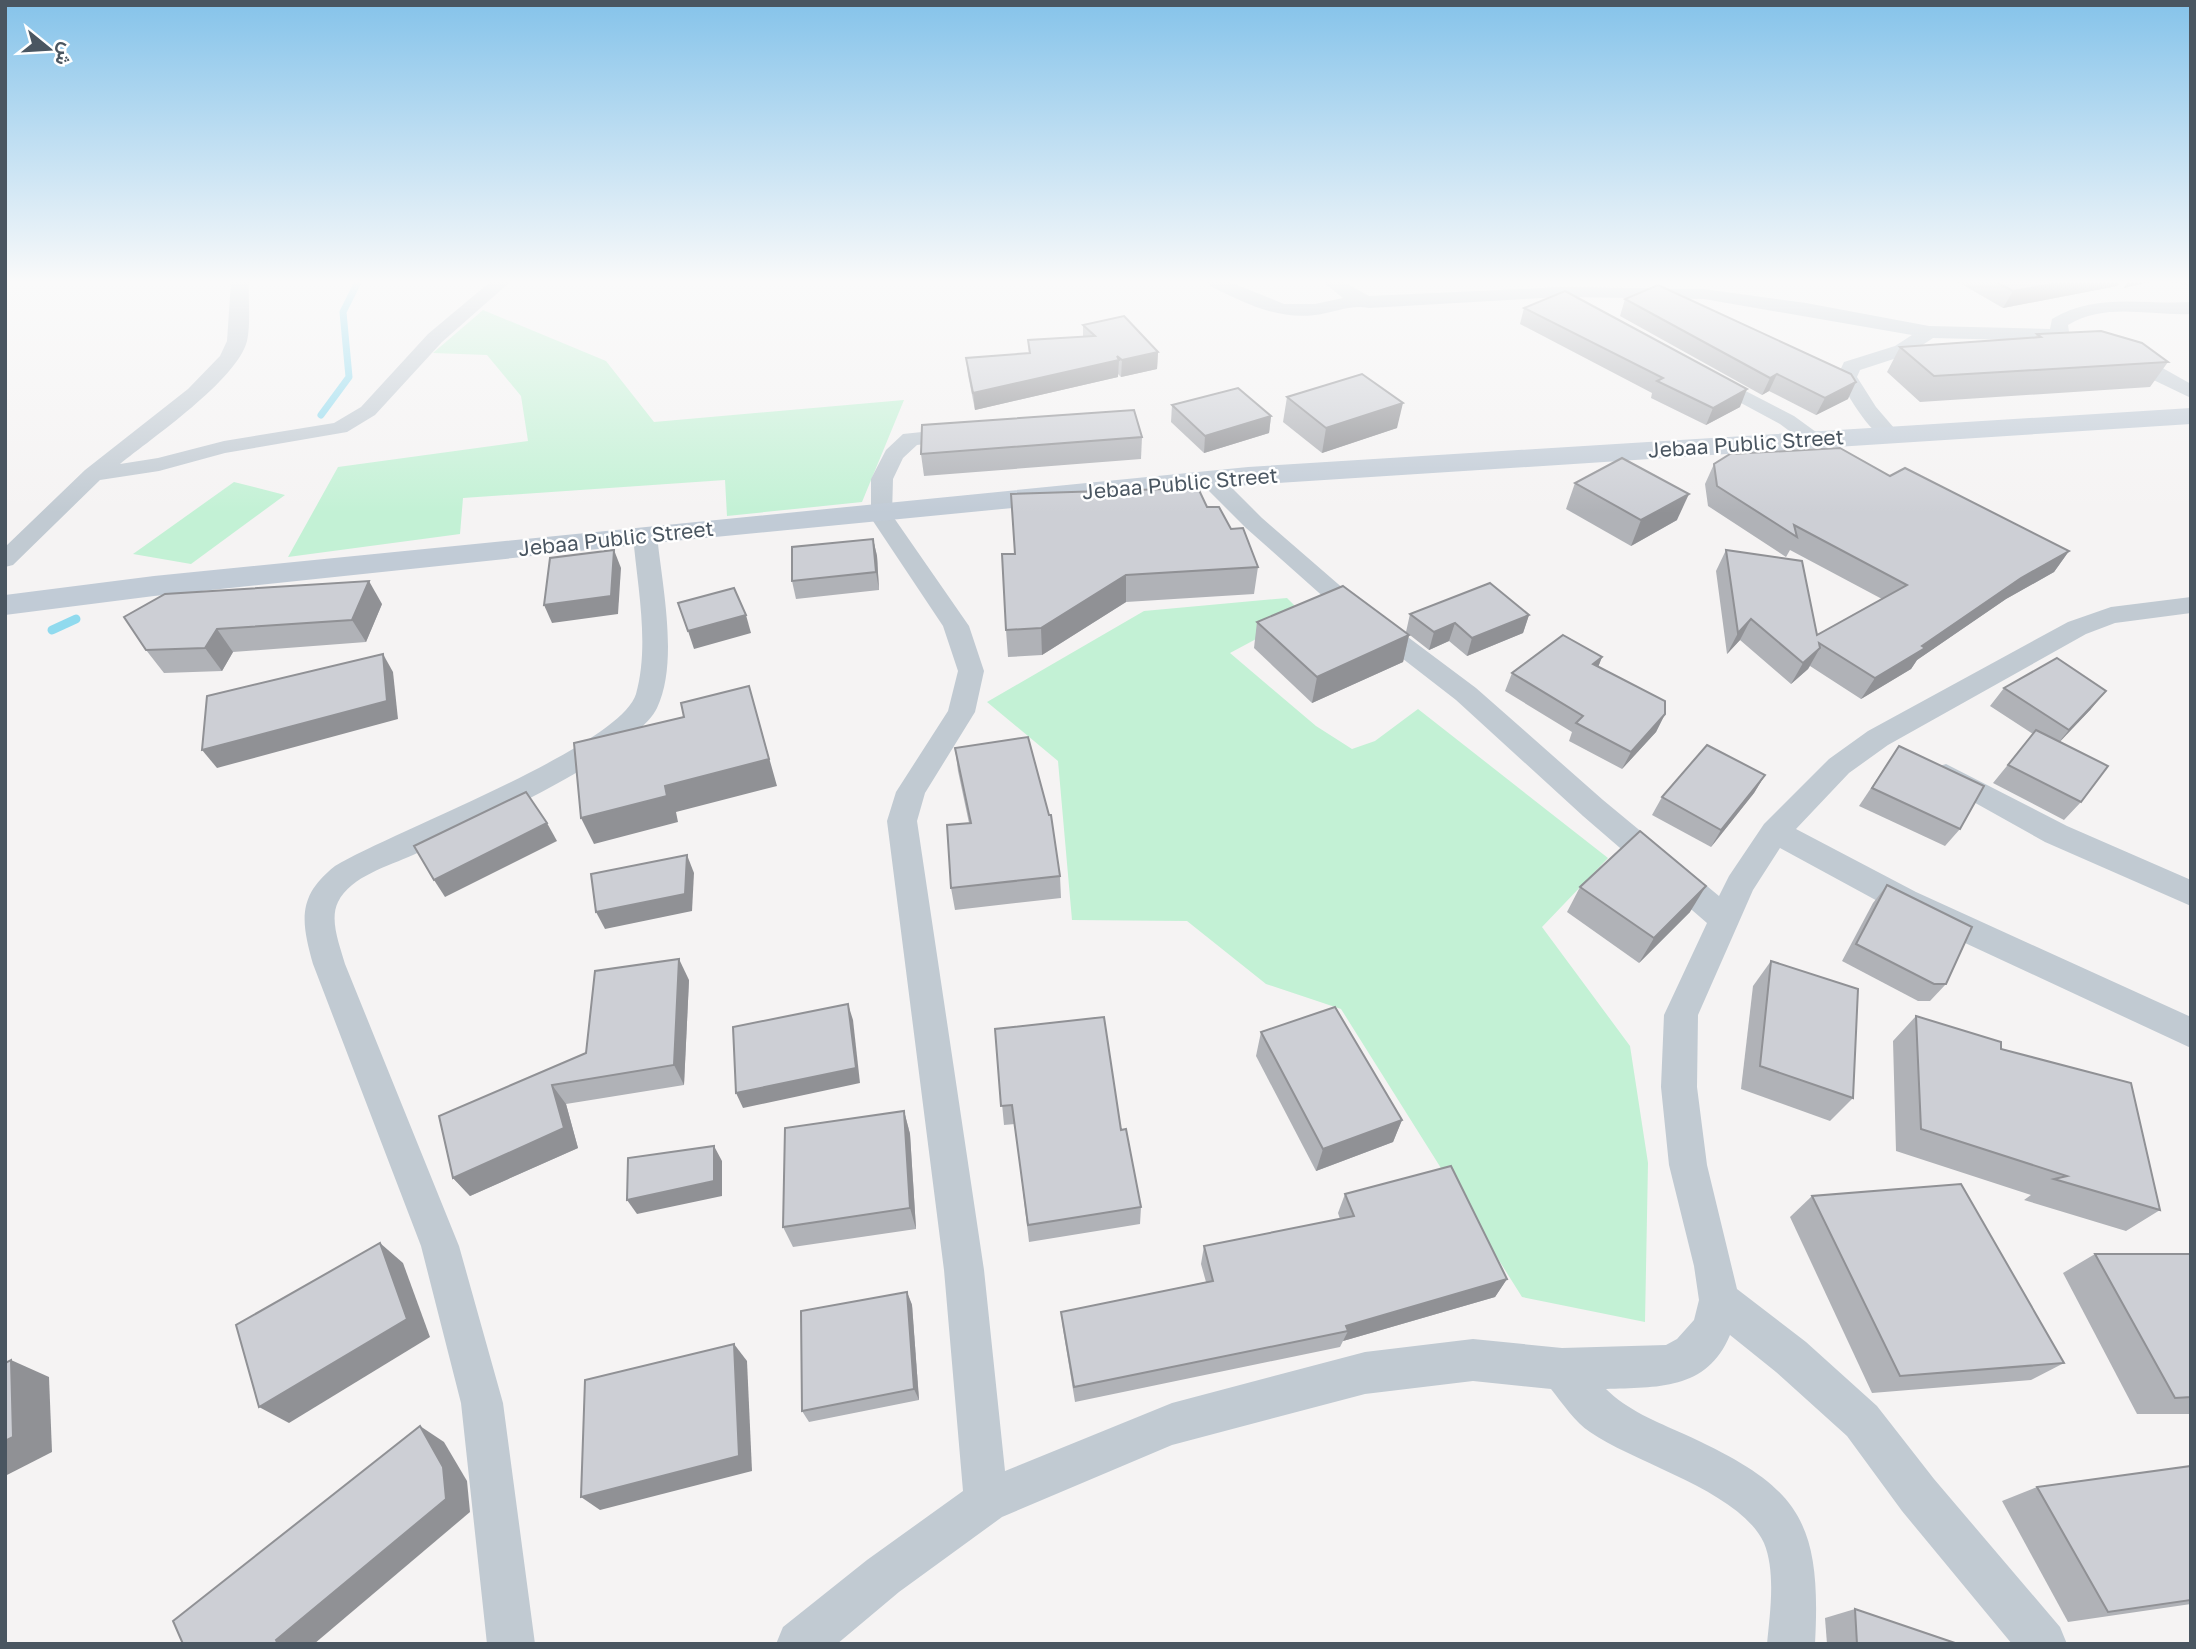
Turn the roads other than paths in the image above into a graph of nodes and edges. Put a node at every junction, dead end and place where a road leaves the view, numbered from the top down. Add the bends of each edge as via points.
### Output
1 (228, 359) edge
2 (416, 359) edge
3 (1873, 359) edge
4 (2125, 359) edge
5 (1693, 369) edge
6 (2191, 392) edge
7 (2191, 416) edge
8 (981, 431) edge
9 (1889, 436) junction
10 (1816, 440) junction
11 (93, 475) junction
12 (1211, 480) junction
13 (880, 512) junction
14 (645, 535) junction
15 (5, 560) edge
16 (5, 605) edge
17 (2191, 605) edge
18 (1901, 751) junction
19 (1775, 832) junction
20 (2191, 894) edge
21 (1723, 918) junction
22 (2191, 1033) edge
23 (1719, 1300) junction
24 (1562, 1369) junction
25 (986, 1501) junction
26 (511, 1644) edge
27 (800, 1644) edge
28 (1791, 1644) edge
29 (2043, 1644) edge

1 - 11 street via 195,393
2 - 11 street via 368,411 340,428
3 - 9 street via 1851,366 1847,377
4 - 6 street
5 - 10 street
7 - 9 main road, Jebaa Public Street
8 - 13 street via 911,439 894,456 882,480
9 - 10 main road, Jebaa Public Street
10 - 12 main road, Jebaa Public Street
11 - 15 street
12 - 13 main road, Jebaa Public Street
12 - 21 street via 1336,595 1466,694
13 - 14 main road, Jebaa Public Street
13 - 25 street via 956,626 971,671 961,712 911,792 902,821 964,1270
14 - 16 main road, Jebaa Public Street
14 - 26 street via 651,688 632,723 525,785 344,876 322,901 318,921 329,964 440,1246 482,1403
17 - 18 street via 2111,615 2077,628
18 - 19 street via 1839,766
18 - 20 street via 2056,834
19 - 21 street
19 - 22 street via 1905,901
21 - 23 street via 1681,1015 1679,1087 1688,1165
23 - 24 street via 1712,1330 1692,1354 1669,1366
23 - 29 street via 1862,1421
24 - 25 street via 1474,1360 1365,1373 1172,1424
24 - 28 street via 1603,1415 1731,1479 1770,1511 1788,1546
25 - 27 street

